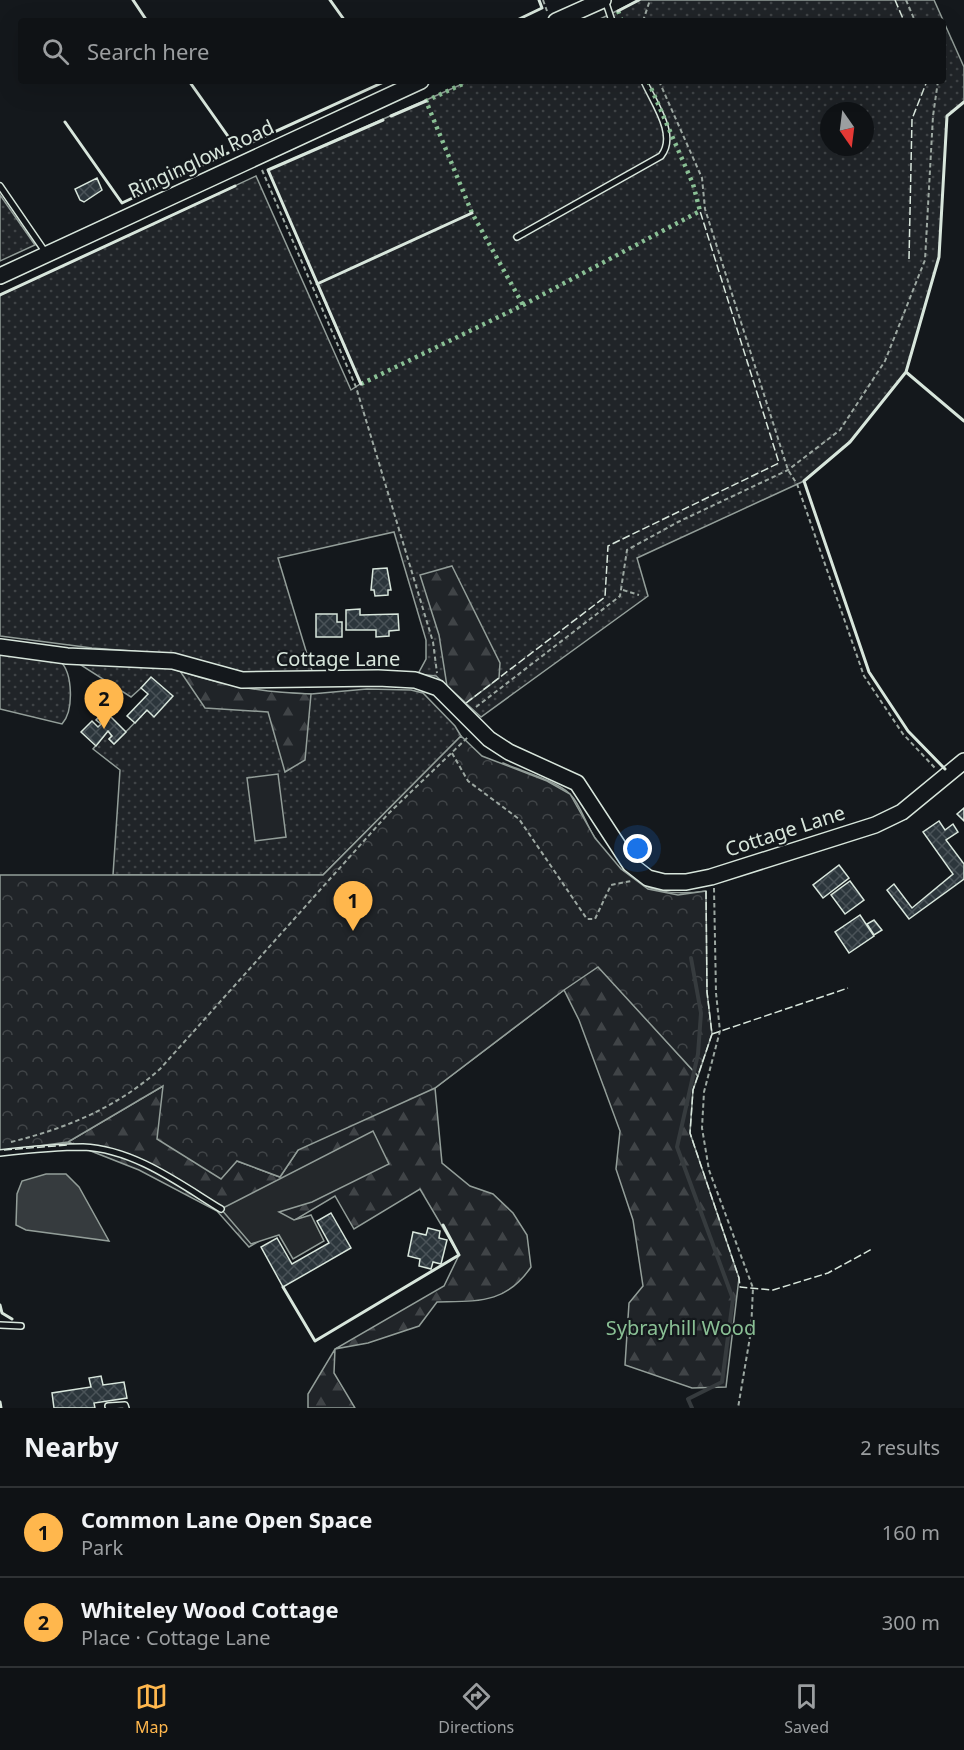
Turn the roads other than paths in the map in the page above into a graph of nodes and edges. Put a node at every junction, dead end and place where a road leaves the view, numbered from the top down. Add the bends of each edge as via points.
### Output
1 (604, 0) edge
2 (563, 18) edge
3 (611, 18) edge
4 (414, 84) edge
5 (645, 84) edge
6 (0, 186) edge
7 (517, 237) dead end
8 (47, 254) junction
9 (0, 276) edge
10 (0, 647) edge
11 (964, 761) edge
12 (0, 1153) edge
13 (221, 1209) dead end
14 (0, 1325) edge
15 (21, 1326) dead end
16 (108, 1406) dead end
17 (126, 1408) edge

1 - 2 street
1 - 3 lane
4 - 8 street, Ringinglow Road
5 - 7 lane via 668,133 666,150 661,156
6 - 8 lane
8 - 9 street, Ringinglow Road
10 - 11 street, Cottage Lane via 67,656 173,661 242,680 416,680 438,688 476,728 509,752 577,783 630,864 648,878 664,882 711,877 875,825 902,813
12 - 13 lane via 84,1147 116,1154 156,1169
14 - 15 lane
16 - 17 lane

